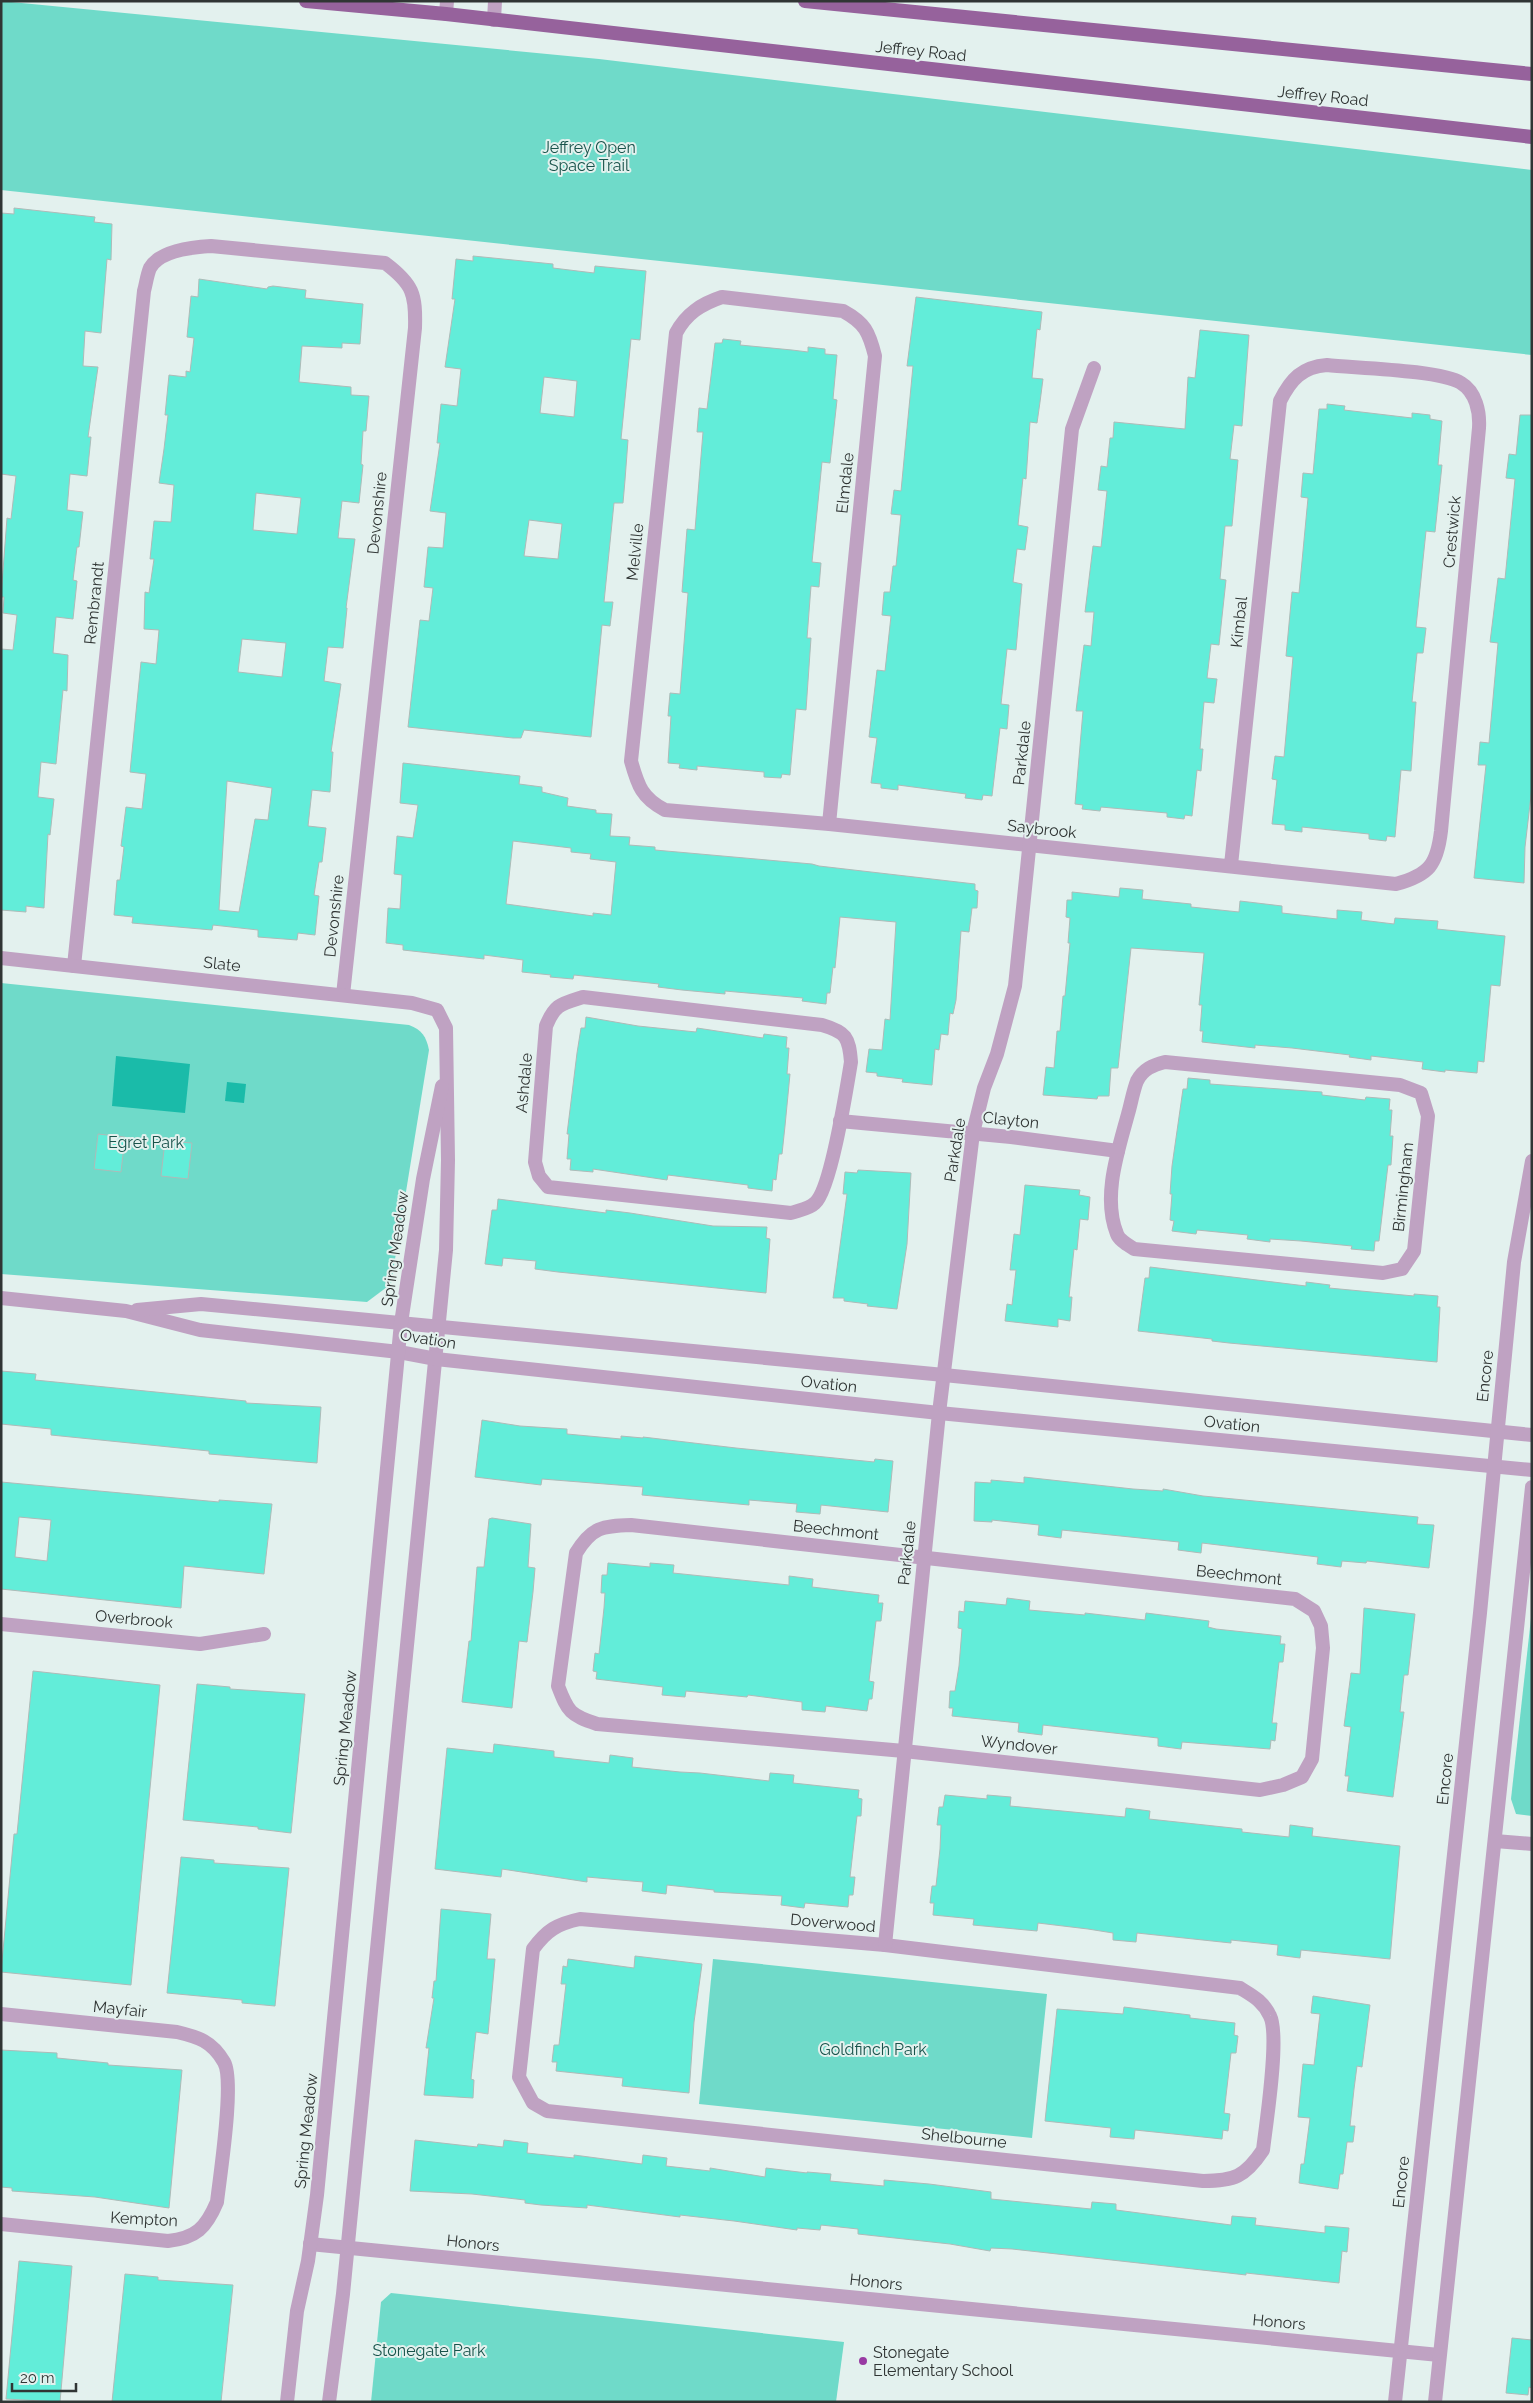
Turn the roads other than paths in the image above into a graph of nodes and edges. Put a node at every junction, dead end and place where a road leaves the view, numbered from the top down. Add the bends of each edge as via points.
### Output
1 (306, 1) edge
2 (495, 1) edge
3 (805, 1) edge
4 (447, 8) edge
5 (494, 20) junction
6 (1532, 74) edge
7 (1532, 137) edge
8 (169, 253) joint
9 (694, 310) joint
10 (1094, 368) dead end
11 (1288, 385) joint
12 (649, 801) joint
13 (829, 824) junction
14 (1030, 846) junction
15 (1231, 865) junction
16 (1430, 869) joint
17 (1, 958) edge
18 (74, 966) junction
19 (343, 995) junction
20 (437, 1010) joint
21 (448, 1059) junction
22 (840, 1121) junction
23 (973, 1133) junction
24 (1118, 1150) junction
25 (1532, 1161) edge
26 (1, 1298) edge
27 (126, 1310) junction
28 (401, 1323) junction
29 (439, 1326) junction
30 (399, 1352) junction
31 (436, 1360) junction
32 (944, 1375) junction
33 (939, 1413) junction
34 (1497, 1432) junction
35 (1532, 1436) edge
36 (1494, 1467) junction
37 (1532, 1470) edge
38 (1532, 1487) edge
39 (924, 1558) junction
40 (1, 1624) edge
41 (1321, 1626) joint
42 (264, 1634) dead end
43 (577, 1717) joint
44 (904, 1751) junction
45 (1495, 1841) junction
46 (1532, 1844) edge
47 (885, 1945) junction
48 (1, 2014) edge
49 (1271, 2018) joint
50 (224, 2063) joint
51 (526, 2092) joint
52 (1, 2224) edge
53 (310, 2244) junction
54 (347, 2248) junction
55 (1400, 2351) junction
56 (1439, 2355) junction
57 (287, 2402) edge
58 (329, 2402) edge
59 (1395, 2402) edge
60 (1435, 2402) edge

1 - 4 main road, Jeffrey Road
2 - 5 street
3 - 6 main road
4 - 5 main road, Jeffrey Road
5 - 7 main road, Jeffrey Road
8 - 18 street, Rembrandt via 151,266 144,291
8 - 19 street, Devonshire via 211,246 385,263 399,273 414,293 415,328
9 - 12 street, Melville via 676,333 631,761 637,783
9 - 13 street, Elmdale via 722,297 843,311 859,320 870,335 875,356
10 - 14 street, Parkdale via 1072,429
11 - 15 street, Kimbal via 1278,412
11 - 16 street, Crestwick via 1313,366 1327,365 1437,375 1463,384 1480,412 1441,831 1438,851
12 - 13 street, Saybrook via 666,810
13 - 14 street, Saybrook
14 - 15 street, Saybrook
14 - 23 street, Parkdale via 1015,986
15 - 16 street, Saybrook via 1396,884 1414,879
17 - 18 street, Slate
18 - 19 street, Slate
19 - 20 street, Slate via 412,1003
20 - 21 street, Spring Meadow via 446,1028
21 - 28 street, Spring Meadow via 423,1179
21 - 29 street, Spring Meadow via 446,1250
22 - 22 street, Ashdale via 826,1183 817,1202 791,1213 548,1187 534,1162 546,1026 552,1011 583,997 822,1025 839,1030 850,1042 851,1062
22 - 23 street, Clayton
23 - 24 street, Clayton
23 - 32 street, Parkdale
24 - 24 street, Birmingham via 1137,1081 1145,1071 1165,1062 1400,1085 1421,1093 1428,1116 1414,1251 1402,1269 1383,1273 1134,1249 1117,1236 1111,1216
25 - 34 street, Encore via 1514,1262
26 - 27 street, Ovation
27 - 28 street, Ovation via 201,1304
27 - 30 street, Ovation via 200,1330
28 - 29 street, Ovation
28 - 30 street, Spring Meadow
29 - 31 street, Spring Meadow
29 - 32 street, Ovation
30 - 31 street, Ovation
30 - 53 street, Spring Meadow
31 - 33 street, Ovation
31 - 54 street, Spring Meadow
32 - 33 street, Parkdale
32 - 34 street, Ovation
33 - 36 street, Ovation
33 - 39 street, Parkdale
34 - 35 street, Ovation
34 - 36 street, Encore
36 - 37 street, Ovation
36 - 55 street, Encore
38 - 45 street
39 - 41 street, Beechmont via 1295,1599 1314,1611
39 - 43 street, Beechmont via 631,1526 605,1526 588,1536 576,1554 558,1686 566,1706
39 - 44 street, Parkdale
40 - 42 street, Overbrook via 200,1644
41 - 44 street, Wyndover via 1323,1648 1312,1759 1302,1777 1283,1785 1260,1790
43 - 44 street, Wyndover via 597,1724
44 - 47 street, Parkdale
45 - 46 street
45 - 56 street
47 - 49 street, Doverwood via 1240,1988 1259,1998
47 - 51 street, Doverwood via 580,1919 564,1922 544,1933 533,1949 519,2077
48 - 50 street, Mayfair via 184,2034 200,2038 214,2048
49 - 51 street, Shelbourne via 1275,2038 1263,2150 1246,2171 1222,2181 547,2111 533,2103
50 - 52 street, Kempton via 228,2083 217,2202 210,2220 200,2231 184,2239 168,2241
53 - 54 street, Honors
53 - 57 street, Spring Meadow via 297,2311
54 - 55 street, Honors
54 - 58 street, Spring Meadow
55 - 56 street, Honors
55 - 59 street, Encore
56 - 60 street

